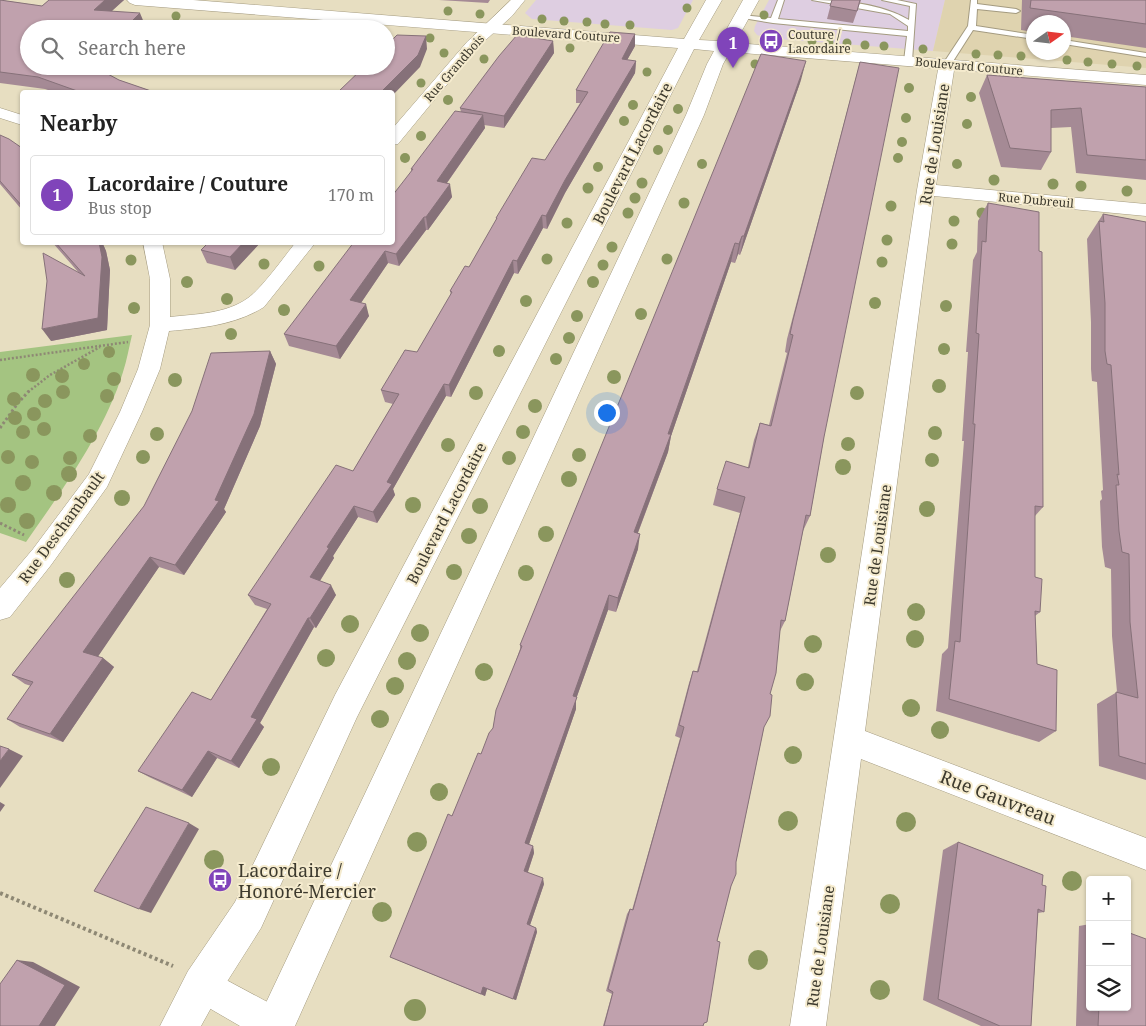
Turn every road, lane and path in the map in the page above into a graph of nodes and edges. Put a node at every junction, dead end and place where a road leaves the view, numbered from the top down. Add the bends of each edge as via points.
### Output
1 (135, 0) edge
2 (518, 0) edge
3 (714, 0) edge
4 (751, 0) edge
5 (781, 0) edge
6 (815, 0) edge
7 (885, 0) edge
8 (973, 3) edge
9 (1016, 11) dead end
10 (741, 18) junction
11 (389, 20) edge
12 (395, 20) edge
13 (773, 21) junction
14 (912, 24) junction
15 (491, 28) junction
16 (971, 28) junction
17 (911, 34) junction
18 (1026, 36) edge
19 (1071, 43) edge
20 (689, 44) junction
21 (726, 47) junction
22 (1146, 55) edge
23 (908, 61) junction
24 (947, 64) junction
25 (1146, 80) edge
26 (0, 113) edge
27 (20, 119) edge
28 (395, 136) edge
29 (926, 190) junction
30 (1146, 210) edge
31 (153, 245) edge
32 (305, 245) edge
33 (160, 325) junction
34 (134, 342) dead end
35 (102, 346) junction
36 (0, 360) edge
37 (0, 428) edge
38 (0, 608) edge
39 (849, 740) junction
40 (1146, 854) edge
41 (0, 893) edge
42 (204, 982) junction
43 (180, 1026) edge
44 (275, 1026) edge
45 (808, 1026) edge

1 - 11 main road, Boulevard Couture
2 - 15 street, Rue Grandbois
3 - 20 main road, Boulevard Lacordaire
4 - 10 main road
5 - 13 lane
6 - 14 lane via 884,10
7 - 14 lane via 914,5
8 - 9 lane
8 - 16 lane
10 - 13 lane
10 - 21 main road
12 - 15 main road, Boulevard Couture
13 - 17 lane
14 - 17 lane
15 - 20 main road, Boulevard Couture
15 - 28 street, Rue Grandbois via 472,45
16 - 18 lane
16 - 24 lane
17 - 23 lane
19 - 22 lane
20 - 21 main road, Boulevard Couture
20 - 42 main road, Boulevard Lacordaire via 346,706 248,915
21 - 23 main road, Boulevard Couture
21 - 44 main road via 715,64
23 - 24 main road, Boulevard Couture
24 - 25 main road, Boulevard Couture
24 - 29 street, Rue de Louisiane
26 - 27 street
29 - 30 street, Rue Dubreuil
29 - 39 street, Rue de Louisiane
31 - 33 street, Rue Deschambault via 160,279
32 - 33 street via 248,309 229,316
33 - 38 street, Rue Deschambault via 149,369 98,480 42,558
34 - 35 path
35 - 36 path
35 - 37 path via 30,390
39 - 40 street, Rue Gauvreau
39 - 45 street, Rue de Louisiane
41 - 42 path
42 - 43 main road, Boulevard Lacordaire
42 - 44 street

